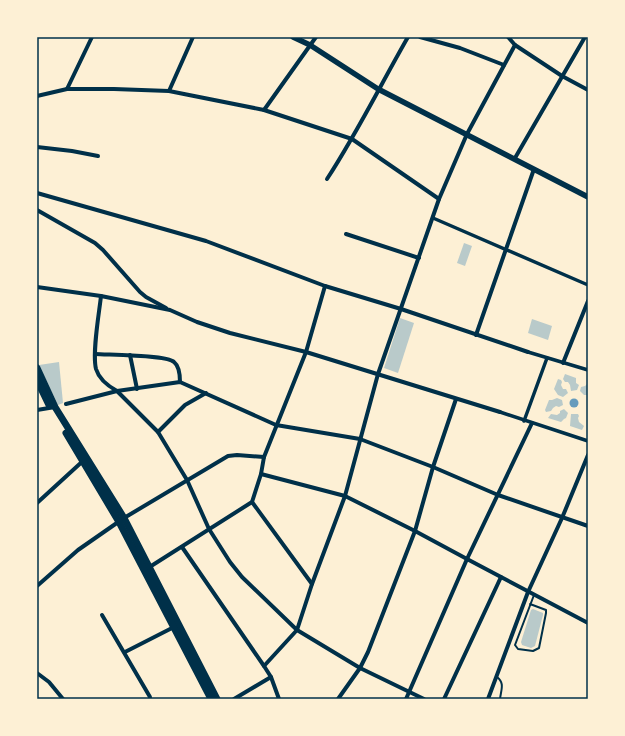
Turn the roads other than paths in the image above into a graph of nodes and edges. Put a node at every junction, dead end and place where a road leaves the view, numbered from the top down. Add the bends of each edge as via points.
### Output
1 (92, 37) edge
2 (193, 37) edge
3 (293, 37) edge
4 (316, 37) edge
5 (408, 37) edge
6 (420, 37) edge
7 (508, 37) edge
8 (585, 37) edge
9 (310, 45) junction
10 (514, 45) junction
11 (504, 64) junction
12 (562, 76) junction
13 (67, 89) junction
14 (378, 89) junction
15 (588, 90) edge
16 (169, 91) junction
17 (37, 96) edge
18 (264, 110) junction
19 (467, 134) junction
20 (352, 139) junction
21 (37, 147) edge
22 (98, 156) dead end
23 (515, 158) junction
24 (534, 169) junction
25 (327, 179) dead end
26 (37, 193) edge
27 (588, 197) edge
28 (440, 200) junction
29 (37, 210) edge
30 (433, 218) junction
31 (346, 234) dead end
32 (506, 249) junction
33 (419, 258) junction
34 (588, 285) edge
35 (325, 286) junction
36 (37, 287) edge
37 (101, 296) junction
38 (588, 301) edge
39 (401, 309) junction
40 (170, 310) junction
41 (476, 336) junction
42 (306, 352) junction
43 (528, 352) joint
44 (95, 354) junction
45 (130, 355) junction
46 (547, 358) junction
47 (563, 363) junction
48 (37, 368) edge
49 (588, 370) edge
50 (378, 374) junction
51 (37, 380) edge
52 (180, 382) junction
53 (137, 389) junction
54 (117, 391) junction
55 (206, 393) junction
56 (456, 399) junction
57 (66, 404) dead end
58 (53, 408) junction
59 (37, 410) edge
60 (500, 412) joint
61 (524, 420) junction
62 (532, 423) junction
63 (276, 425) junction
64 (158, 432) junction
65 (360, 439) junction
66 (588, 441) edge
67 (588, 455) edge
68 (264, 457) junction
69 (84, 459) junction
70 (433, 467) junction
71 (261, 474) junction
72 (187, 480) junction
73 (498, 495) junction
74 (345, 496) junction
75 (252, 502) junction
76 (37, 503) edge
77 (562, 518) junction
78 (121, 520) junction
79 (588, 526) edge
80 (209, 529) junction
81 (415, 531) junction
82 (182, 547) junction
83 (466, 559) junction
84 (148, 568) junction
85 (501, 577) junction
86 (312, 584) junction
87 (37, 586) edge
88 (528, 592) junction
89 (534, 594) junction
90 (530, 604) junction
91 (102, 615) dead end
92 (588, 623) edge
93 (176, 626) junction
94 (297, 630) junction
95 (125, 652) junction
96 (264, 666) junction
97 (360, 668) junction
98 (37, 673) edge
99 (496, 676) junction
100 (271, 677) junction
101 (408, 692) junction
102 (150, 697) dead end
103 (63, 699) edge
104 (211, 699) edge
105 (217, 699) edge
106 (234, 699) edge
107 (279, 699) edge
108 (338, 699) edge
109 (406, 699) edge
110 (424, 699) edge
111 (444, 699) edge
112 (488, 699) edge
113 (500, 699) edge

1 - 13 street
2 - 16 street
3 - 9 street
4 - 9 street
5 - 14 street
6 - 11 street
7 - 10 street
8 - 12 street
9 - 14 street
9 - 18 street
10 - 11 street
10 - 12 street
11 - 19 street
12 - 15 street
12 - 23 street
13 - 16 street
13 - 17 street
14 - 19 street
14 - 20 street
16 - 18 street
18 - 20 street
19 - 23 street
19 - 28 street
20 - 25 street
20 - 28 street
21 - 22 street via 72,150
23 - 24 street
24 - 27 street
24 - 32 street
26 - 35 street via 206,241
28 - 30 street
29 - 40 street via 95,242 143,295
30 - 32 street
30 - 33 street
31 - 33 street
32 - 34 street
32 - 41 street
33 - 39 street
35 - 39 street
35 - 42 street
36 - 37 street
37 - 40 street
37 - 44 street
38 - 47 street
39 - 41 street
39 - 50 street
40 - 42 street via 230,333
41 - 43 street
42 - 50 street
42 - 63 street
43 - 46 street
44 - 45 street
44 - 54 street via 99,376
45 - 52 street via 172,361 177,366
45 - 53 street
46 - 47 street
46 - 61 street
47 - 49 street
48 - 58 highway
50 - 56 street
50 - 65 street
51 - 58 highway
52 - 53 street
52 - 55 street
53 - 54 street
54 - 57 street
54 - 64 street
55 - 63 street
55 - 64 street via 185,405
56 - 60 street
56 - 70 street
58 - 59 street
58 - 69 highway
60 - 61 street
61 - 62 street
62 - 66 street
62 - 73 street
63 - 65 street
63 - 68 street
64 - 72 street
65 - 70 street
65 - 74 street
67 - 77 street
68 - 71 street
68 - 72 street via 228,456
69 - 76 street
69 - 78 highway
70 - 73 street
70 - 81 street
71 - 74 street
71 - 75 street
72 - 78 street
72 - 80 street
73 - 77 street
73 - 83 street
74 - 81 street
74 - 86 street
75 - 80 street
75 - 86 street
77 - 79 street
77 - 88 street
78 - 84 highway
78 - 87 street via 78,550
80 - 82 street
80 - 94 street via 242,577
81 - 83 street
81 - 97 street
82 - 84 street
82 - 96 street
83 - 85 street
83 - 101 street
84 - 93 highway
85 - 88 street
85 - 111 street
86 - 94 street
88 - 89 street
88 - 99 street
89 - 90 lane
89 - 92 street
90 - 90 lane via 515,645 518,649 534,651 539,648 546,610
91 - 95 street
93 - 95 street
93 - 104 highway
93 - 105 highway
94 - 96 street
94 - 97 street
95 - 102 street
96 - 100 street
97 - 101 street
97 - 108 street
98 - 103 street via 49,682
99 - 112 street
99 - 113 lane via 503,683
100 - 106 street
100 - 107 street
101 - 109 street
101 - 110 street

